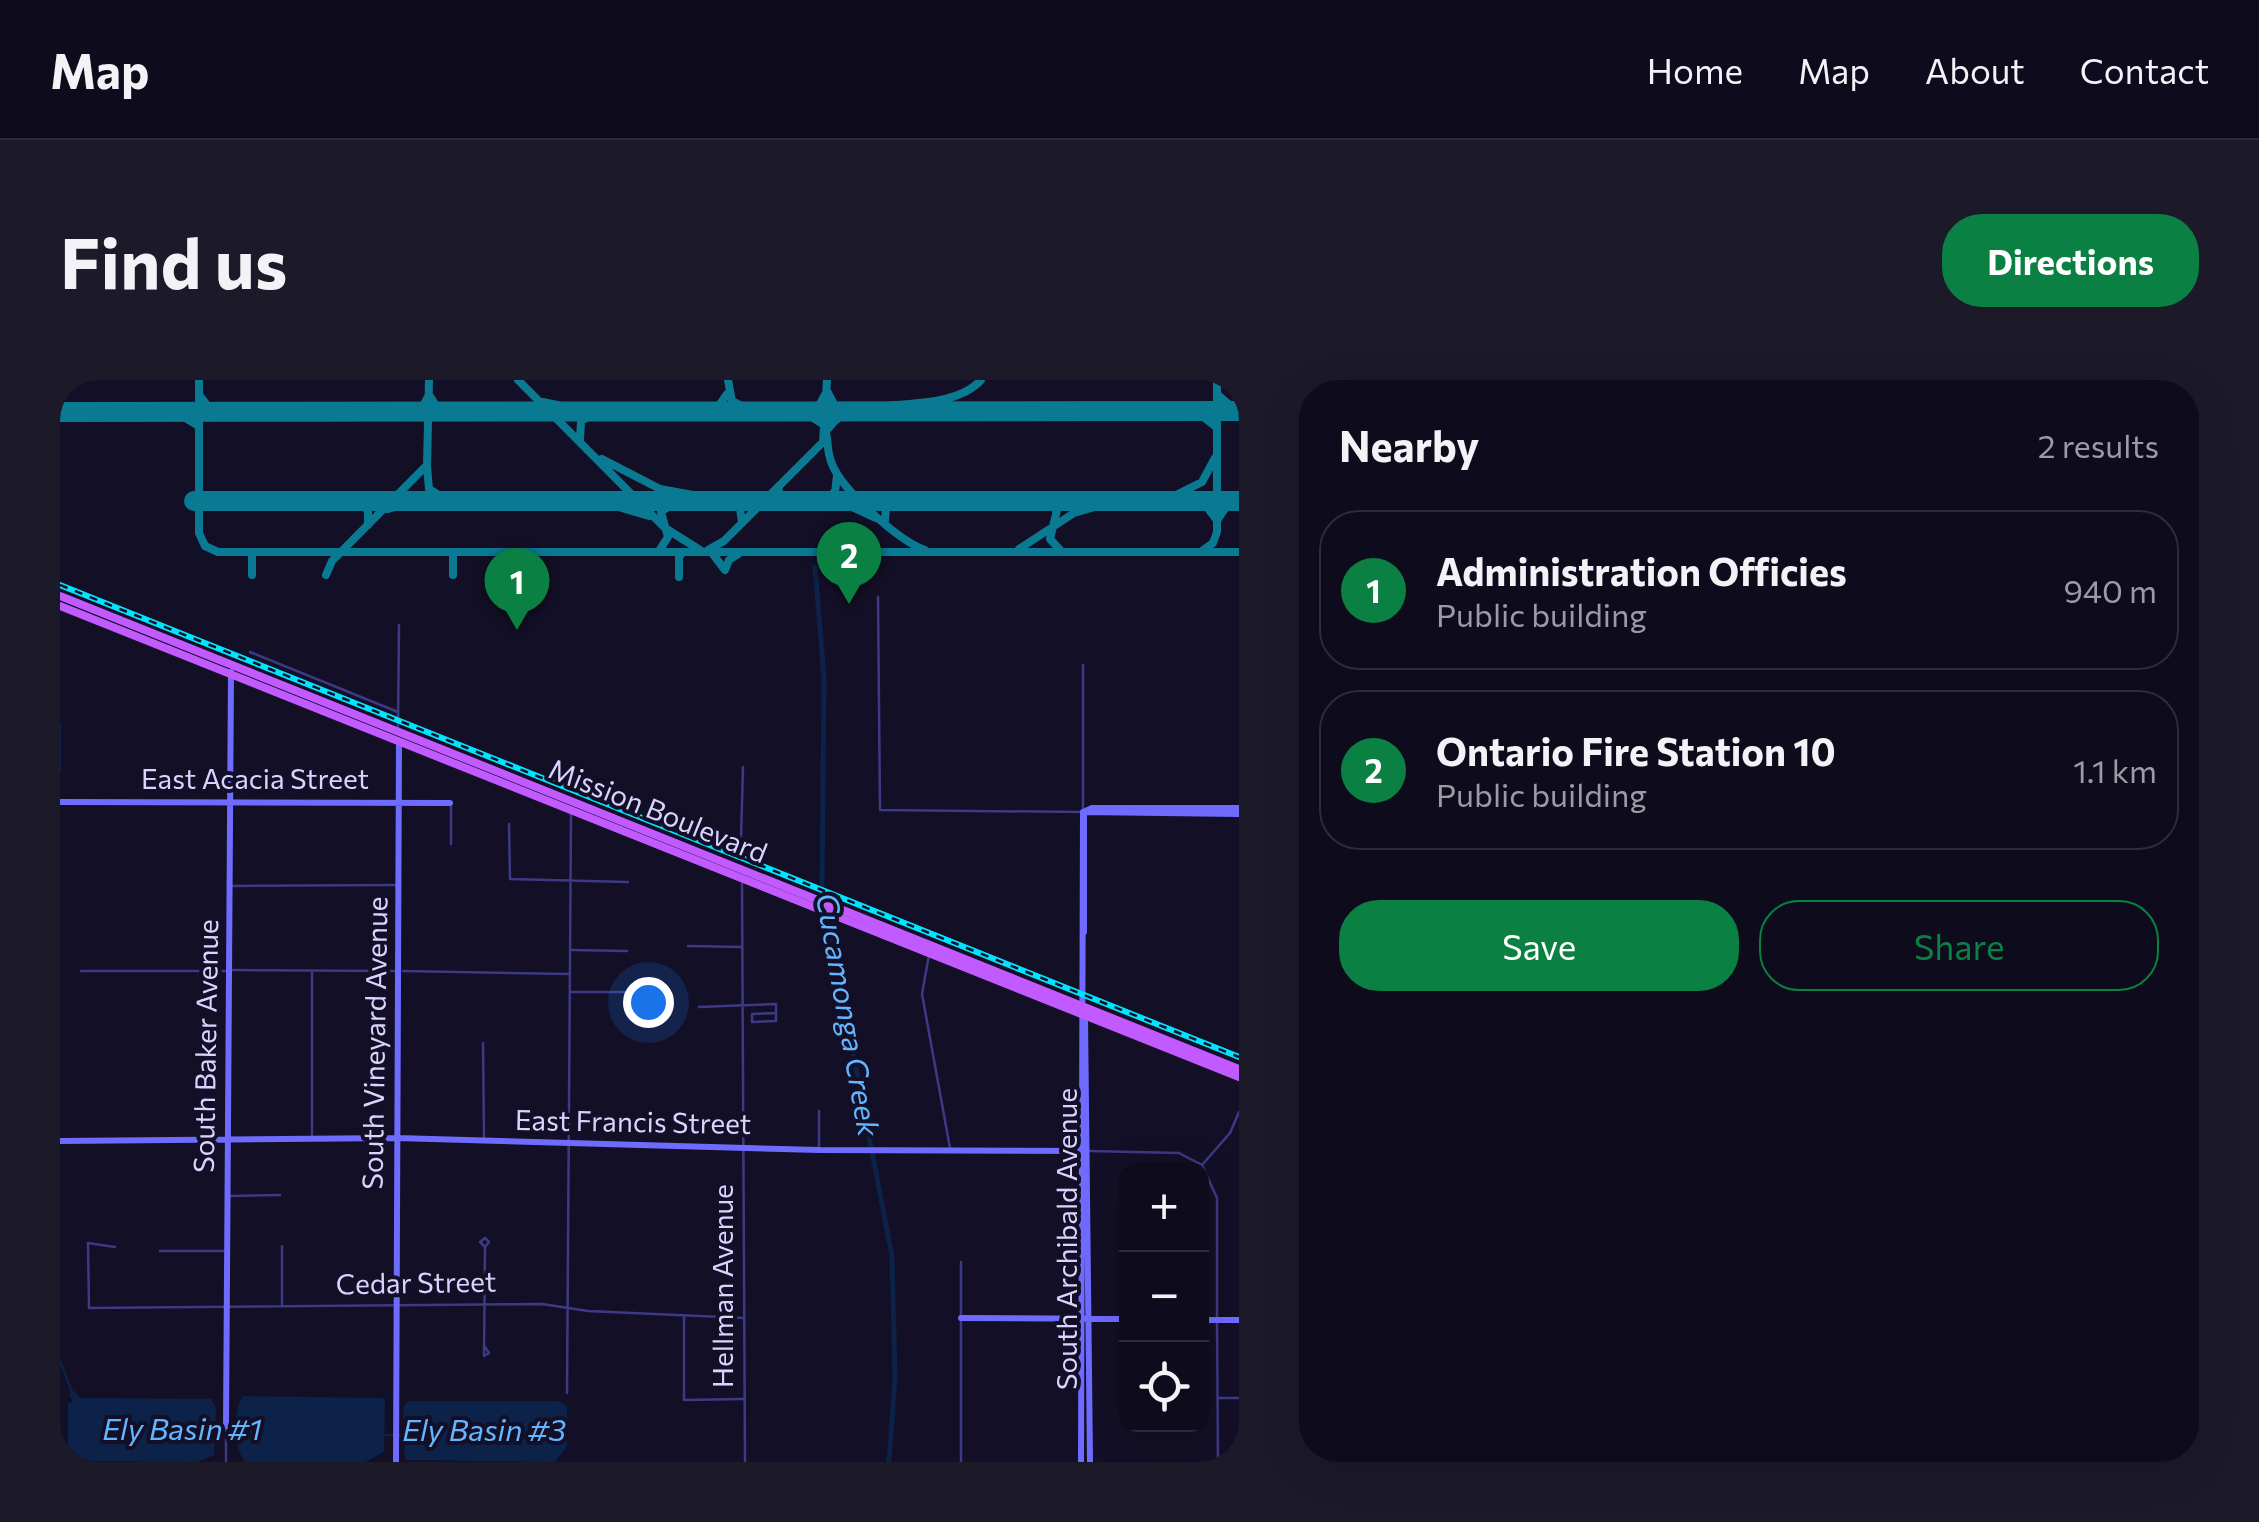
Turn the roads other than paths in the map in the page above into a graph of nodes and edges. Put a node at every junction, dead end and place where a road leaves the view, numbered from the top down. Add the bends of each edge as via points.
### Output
1 (60, 596) edge
2 (878, 597) dead end
3 (60, 606) edge
4 (398, 625) dead end
5 (250, 652) dead end
6 (1083, 665) dead end
7 (232, 670) junction
8 (398, 716) junction
9 (386, 727) junction
10 (399, 736) junction
11 (742, 767) dead end
12 (400, 800) junction
13 (229, 801) junction
14 (60, 802) edge
15 (450, 802) joint
16 (571, 809) junction
17 (1239, 811) edge
18 (1084, 812) junction
19 (509, 824) dead end
20 (741, 839) dead end
21 (452, 844) dead end
22 (1081, 848) junction
23 (1087, 861) junction
24 (743, 873) junction
25 (571, 880) junction
26 (628, 882) dead end
27 (400, 885) junction
28 (230, 886) junction
29 (824, 906) junction
30 (1084, 932) junction
31 (686, 946) dead end
32 (742, 947) junction
33 (571, 950) junction
34 (627, 951) dead end
35 (930, 954) junction
36 (229, 970) junction
37 (312, 970) junction
38 (399, 971) junction
39 (81, 972) dead end
40 (571, 974) junction
41 (571, 992) junction
42 (1084, 995) junction
43 (1064, 999) junction
44 (634, 1004) dead end
45 (742, 1006) junction
46 (699, 1008) dead end
47 (1084, 1011) junction
48 (776, 1014) dead end
49 (1099, 1022) junction
50 (1088, 1028) junction
51 (484, 1044) dead end
52 (1239, 1068) edge
53 (1239, 1077) edge
54 (819, 1111) dead end
55 (1239, 1112) edge
56 (1230, 1134) junction
57 (312, 1138) junction
58 (396, 1138) junction
59 (1239, 1138) edge
60 (228, 1139) junction
61 (60, 1141) edge
62 (484, 1141) junction
63 (570, 1143) junction
64 (742, 1146) junction
65 (819, 1150) junction
66 (950, 1150) junction
67 (1086, 1151) junction
68 (1195, 1162) edge
69 (1205, 1162) edge
70 (1209, 1180) edge
71 (280, 1195) dead end
72 (227, 1196) junction
73 (282, 1246) dead end
74 (115, 1247) dead end
75 (484, 1247) dead end
76 (160, 1251) dead end
77 (227, 1251) junction
78 (961, 1262) dead end
79 (485, 1304) junction
80 (396, 1306) junction
81 (282, 1307) junction
82 (569, 1307) junction
83 (227, 1308) junction
84 (684, 1317) junction
85 (744, 1318) junction
86 (961, 1318) junction
87 (1086, 1318) junction
88 (1119, 1319) edge
89 (1209, 1320) edge
90 (1218, 1320) junction
91 (1239, 1320) edge
92 (485, 1347) dead end
93 (567, 1392) dead end
94 (1217, 1398) junction
95 (1239, 1398) edge
96 (744, 1399) junction
97 (226, 1426) joint
98 (226, 1462) edge
99 (396, 1462) edge
100 (745, 1462) edge
101 (962, 1462) edge
102 (1081, 1462) edge
103 (1090, 1462) edge
104 (1218, 1462) edge

1 - 7 main road, Mission Boulevard
2 - 18 street via 880,810
3 - 7 main road, Mission Boulevard
4 - 8 street, South Vineyard Avenue
5 - 8 street
6 - 18 street
7 - 9 main road, Mission Boulevard
7 - 10 main road, Mission Boulevard
7 - 13 street, South Baker Avenue
8 - 9 main road
8 - 10 street, South Vineyard Avenue
9 - 10 main road, Mission Boulevard
10 - 12 street, South Vineyard Avenue
10 - 16 main road, Mission Boulevard
10 - 24 main road, Mission Boulevard
11 - 20 street
12 - 13 street, East Acacia Street
12 - 15 street, East Acacia Street
12 - 27 street, South Vineyard Avenue
13 - 14 street, East Acacia Street
13 - 28 street, South Baker Avenue
15 - 21 street
16 - 24 main road, Mission Boulevard
16 - 25 street
17 - 18 street
18 - 22 street
18 - 23 street
19 - 25 street via 510,879
22 - 23 street
22 - 30 street
23 - 30 street
24 - 29 main road, Mission Boulevard
24 - 32 street, Hellman Avenue
25 - 26 street
25 - 33 street
27 - 28 street
27 - 38 street, South Vineyard Avenue
28 - 36 street, South Baker Avenue
29 - 35 main road, Mission Boulevard
29 - 43 main road, Mission Boulevard
30 - 42 street
31 - 32 street
32 - 45 street, Hellman Avenue
33 - 34 street
33 - 40 street
35 - 47 main road, Mission Boulevard
35 - 66 street via 922,994
36 - 37 street
36 - 39 street
36 - 60 street, South Baker Avenue
37 - 38 street
37 - 57 street
38 - 40 street
38 - 58 street, South Vineyard Avenue
40 - 41 street
41 - 44 street via 628,992
41 - 63 street
42 - 43 street
42 - 47 street
43 - 47 main road, Mission Boulevard
45 - 46 street
45 - 48 street via 776,1004
45 - 64 street, Hellman Avenue
47 - 49 main road, Mission Boulevard
47 - 50 street, South Archibald Avenue
47 - 52 main road, Mission Boulevard
47 - 67 street, South Archibald Avenue
49 - 50 street
49 - 53 main road, Mission Boulevard
50 - 67 street, South Archibald Avenue
51 - 62 street
54 - 65 street
55 - 56 street
56 - 59 street
56 - 69 street
57 - 58 street, East Francis Street
57 - 60 street, East Francis Street
58 - 62 street, East Francis Street
58 - 80 street, South Vineyard Avenue
60 - 61 street, East Francis Street
60 - 72 street, South Baker Avenue
62 - 63 street, East Francis Street
63 - 64 street, East Francis Street
63 - 82 street
64 - 65 street, East Francis Street
64 - 85 street, Hellman Avenue
65 - 66 street, East Francis Street
66 - 67 street, East Francis Street
67 - 68 street, East Francis Street via 1173,1152
67 - 87 street, South Archibald Avenue
70 - 90 street via 1217,1198
71 - 72 street
72 - 77 street, South Baker Avenue
73 - 81 street
74 - 83 street, Cedar Street via 88,1243 88,1308
75 - 79 street
76 - 77 street
77 - 83 street, South Baker Avenue
78 - 86 street
79 - 80 street, Cedar Street
79 - 82 street, Cedar Street
79 - 92 street
80 - 81 street, Cedar Street
80 - 99 street, South Vineyard Avenue
81 - 83 street, Cedar Street
82 - 84 street, Cedar Street
82 - 93 street
83 - 97 street, South Baker Avenue
84 - 85 street, Cedar Street
84 - 96 street via 684,1400
85 - 96 street, Hellman Avenue
86 - 87 street
86 - 101 street
87 - 88 street
87 - 102 street, South Archibald Avenue
87 - 103 street, South Archibald Avenue
89 - 90 street
90 - 91 street
90 - 94 street
94 - 95 street
94 - 104 street
96 - 100 street, Hellman Avenue
97 - 98 street

